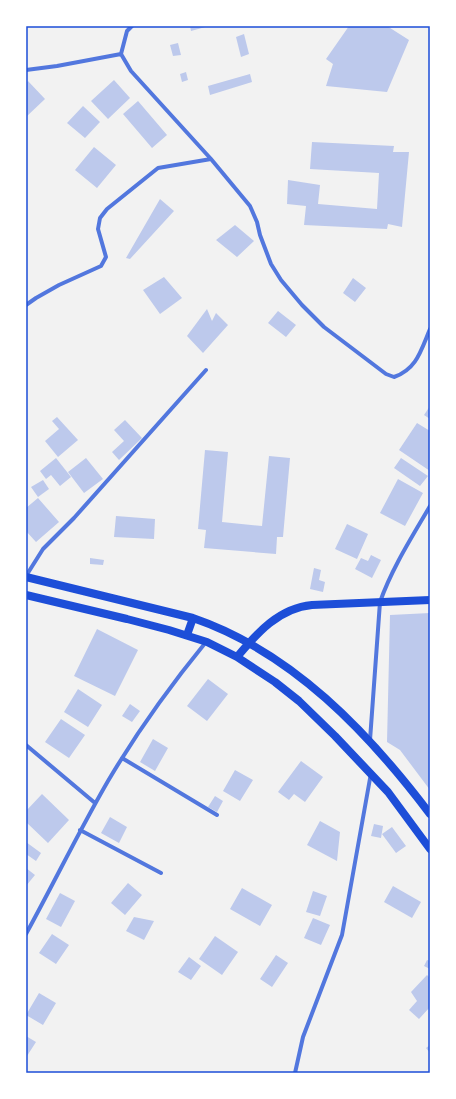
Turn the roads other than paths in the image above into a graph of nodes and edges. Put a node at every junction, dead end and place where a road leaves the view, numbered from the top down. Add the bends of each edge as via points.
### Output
1 (132, 26) edge
2 (121, 54) junction
3 (26, 70) edge
4 (211, 159) junction
5 (26, 304) edge
6 (430, 329) edge
7 (206, 370) dead end
8 (430, 506) edge
9 (26, 576) edge
10 (26, 595) edge
11 (430, 600) edge
12 (380, 602) junction
13 (193, 618) junction
14 (186, 635) junction
15 (207, 642) junction
16 (249, 643) junction
17 (237, 657) junction
18 (370, 742) junction
19 (26, 745) edge
20 (122, 758) junction
21 (371, 773) junction
22 (95, 803) junction
23 (430, 814) edge
24 (218, 815) dead end
25 (80, 830) junction
26 (430, 849) edge
27 (161, 873) dead end
28 (26, 934) edge
29 (295, 1073) edge

1 - 2 street via 127,31
2 - 3 street
2 - 4 street via 131,71
4 - 5 street via 158,168 107,209 100,218 98,229 106,257 101,266 59,285
4 - 6 street via 250,206 258,222 260,236 271,264 281,280 324,327 386,374 394,377 407,371 414,364
7 - 9 street via 74,518 43,549
8 - 12 street via 388,582
9 - 13 main road
10 - 14 main road via 127,618
11 - 12 main road
12 - 16 main road via 295,608 277,618
12 - 18 street
13 - 14 main road
13 - 16 main road via 213,624
14 - 15 main road
15 - 17 main road
15 - 20 street via 162,698
16 - 17 main road
16 - 18 main road via 312,685
17 - 21 main road via 300,701
18 - 23 main road via 405,780
19 - 22 street
20 - 22 street
20 - 24 street
21 - 26 main road
21 - 29 street via 342,934 303,1037
22 - 25 street
25 - 27 street
25 - 28 street

